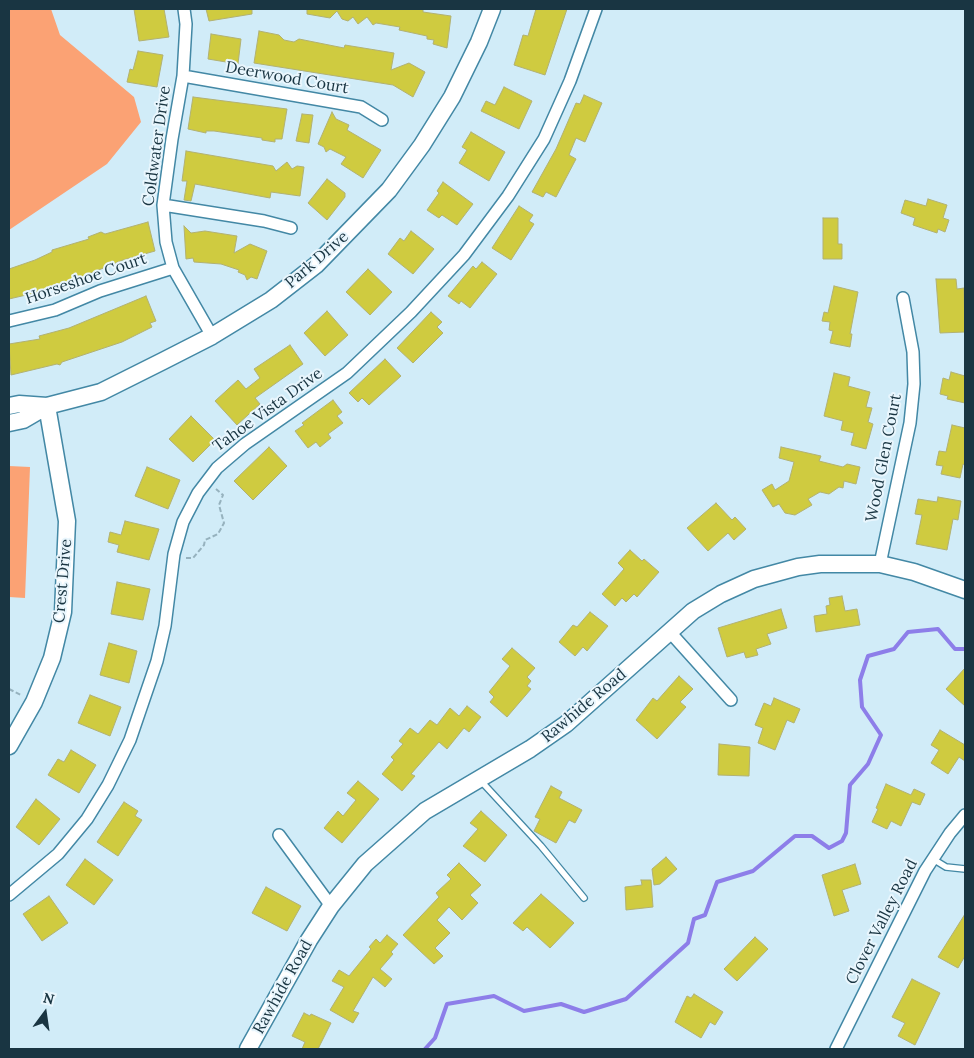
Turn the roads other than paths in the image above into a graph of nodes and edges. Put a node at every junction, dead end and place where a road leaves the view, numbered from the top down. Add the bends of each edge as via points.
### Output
1 (184, 9) edge
2 (492, 9) edge
3 (596, 9) edge
4 (183, 76) junction
5 (382, 120) dead end
6 (163, 205) junction
7 (291, 228) dead end
8 (173, 268) junction
9 (903, 298) dead end
10 (9, 321) edge
11 (212, 336) junction
12 (9, 406) edge
13 (47, 406) junction
14 (9, 423) edge
15 (880, 564) junction
16 (965, 590) edge
17 (668, 631) junction
18 (731, 700) dead end
19 (9, 746) edge
20 (478, 778) junction
21 (965, 816) edge
22 (279, 835) dead end
23 (934, 859) junction
24 (965, 868) edge
25 (9, 895) edge
26 (584, 898) dead end
27 (331, 906) junction
28 (248, 1049) edge
29 (836, 1049) edge

1 - 4 street, Coldwater Drive
2 - 11 street, Park Drive via 452,97 390,190 316,265 271,300
3 - 25 street, Tahoe Vista Drive via 570,81 544,139 508,196 464,255 418,305 347,373 245,444 206,482 183,522 174,554 157,661 126,747 108,785 87,819 58,854
4 - 5 street, Deerwood Court via 361,107
4 - 6 street, Coldwater Drive
6 - 7 street
6 - 8 street, Coldwater Drive via 166,242
8 - 10 street, Horseshoe Court via 100,291 55,310
8 - 11 street, Coldwater Drive
9 - 15 street, Wood Glen Court via 913,352 914,384 910,423
11 - 13 street, Park Drive via 100,392
12 - 13 street, Park Drive
13 - 14 street, Park Drive via 23,420
13 - 19 street, Crest Drive via 67,521 63,612 52,658 37,696
15 - 16 street, Rawhide Road
15 - 17 street, Rawhide Road via 820,564 775,572 721,594
17 - 18 street
17 - 20 street, Rawhide Road via 566,724 530,750
20 - 26 lane
20 - 27 street, Rawhide Road via 405,827 365,864
21 - 23 street, Clover Valley Road
22 - 27 street
23 - 24 lane via 946,867
23 - 29 street, Clover Valley Road
27 - 28 street, Rawhide Road

